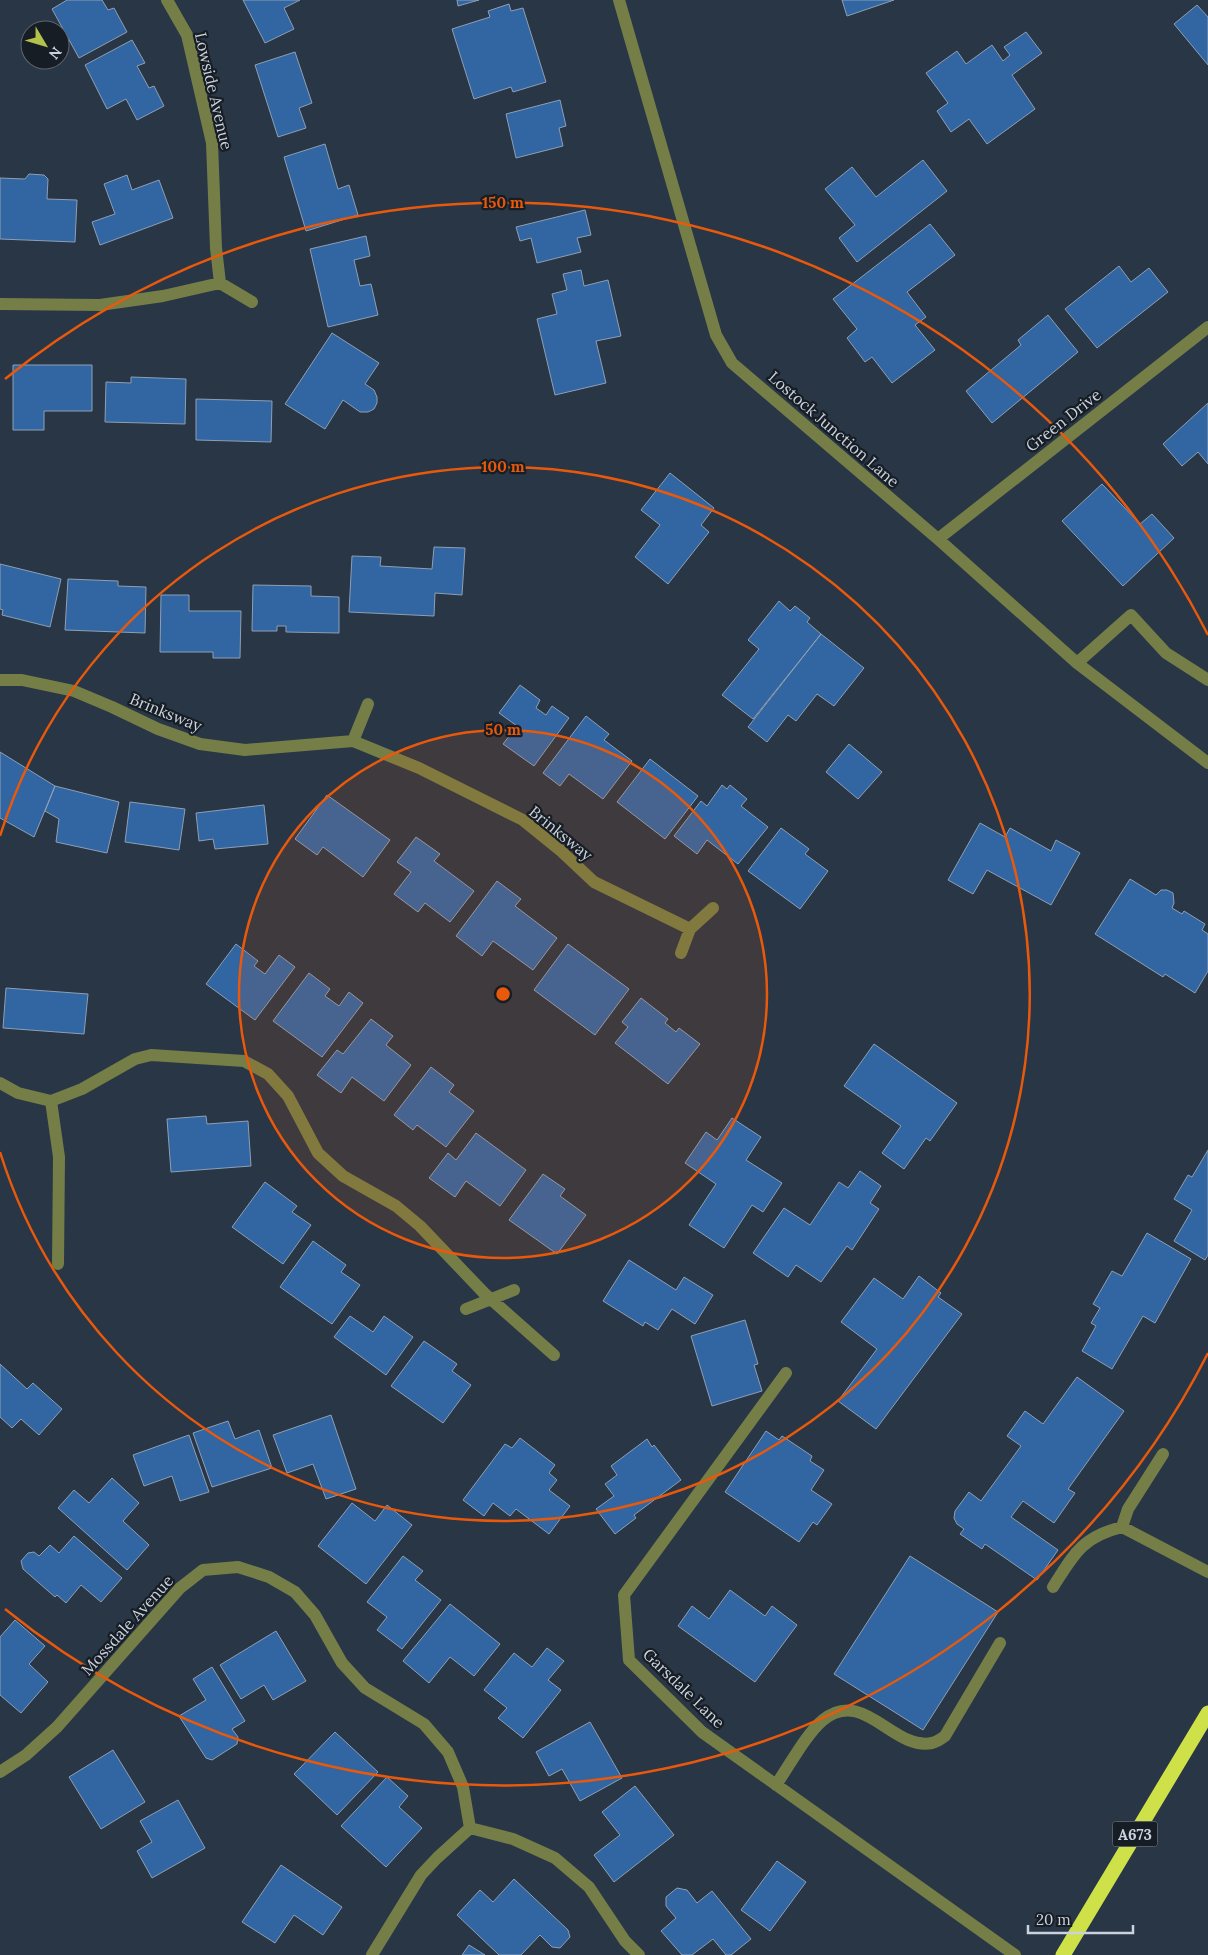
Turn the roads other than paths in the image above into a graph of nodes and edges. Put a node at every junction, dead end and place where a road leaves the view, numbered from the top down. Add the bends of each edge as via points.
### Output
1 (166, 0) edge
2 (619, 0) edge
3 (220, 283) junction
4 (252, 302) dead end
5 (0, 304) edge
6 (1208, 327) edge
7 (938, 539) junction
8 (1077, 663) junction
9 (0, 680) edge
10 (1208, 680) edge
11 (368, 704) dead end
12 (353, 741) junction
13 (1208, 764) edge
14 (713, 908) dead end
15 (690, 929) junction
16 (681, 953) dead end
17 (0, 1083) edge
18 (51, 1101) junction
19 (58, 1264) dead end
20 (514, 1290) dead end
21 (491, 1299) junction
22 (466, 1309) dead end
23 (554, 1355) dead end
24 (786, 1373) dead end
25 (1163, 1454) dead end
26 (1122, 1527) junction
27 (1208, 1572) edge
28 (1053, 1587) dead end
29 (1000, 1643) dead end
30 (1208, 1713) edge
31 (0, 1772) edge
32 (776, 1785) junction
33 (470, 1828) junction
34 (372, 1955) edge
35 (639, 1955) edge
36 (1016, 1955) edge
37 (1063, 1955) edge

1 - 3 street, Lowside Avenue via 187,35 212,143
2 - 7 street, Lostock Junction Lane via 716,335 732,363
3 - 4 street
3 - 5 street via 100,306
6 - 7 street, Green Drive
7 - 8 street, Lostock Junction Lane
8 - 10 street via 1131,615 1166,653
8 - 13 street, Lostock Junction Lane
9 - 12 street, Brinksway via 22,680 74,691 200,744 245,750
11 - 12 street
12 - 15 street, Brinksway via 419,768 523,820 594,882
14 - 15 street
15 - 16 street
17 - 18 street via 18,1093
18 - 19 street via 59,1157
18 - 21 street via 82,1089 135,1059 152,1055 244,1061 268,1074 288,1096 318,1153 343,1176 396,1206 420,1226
20 - 21 street
21 - 22 street
21 - 23 street
24 - 32 street, Garsdale Lane via 624,1595 629,1660 702,1732
25 - 26 street via 1128,1509
26 - 27 street
26 - 28 street via 1106,1531 1084,1544
29 - 32 street via 951,1728 938,1741 910,1740 865,1714 838,1711 821,1721
30 - 37 highway, A673
31 - 33 street, Mossdale Avenue via 26,1755 57,1727 180,1588 203,1570 238,1567 269,1577 295,1592 315,1615 342,1663 365,1688 424,1724 448,1752 463,1787
32 - 36 street, Garsdale Lane
33 - 34 street via 421,1876
33 - 35 street via 513,1839 555,1858 589,1887 624,1941

